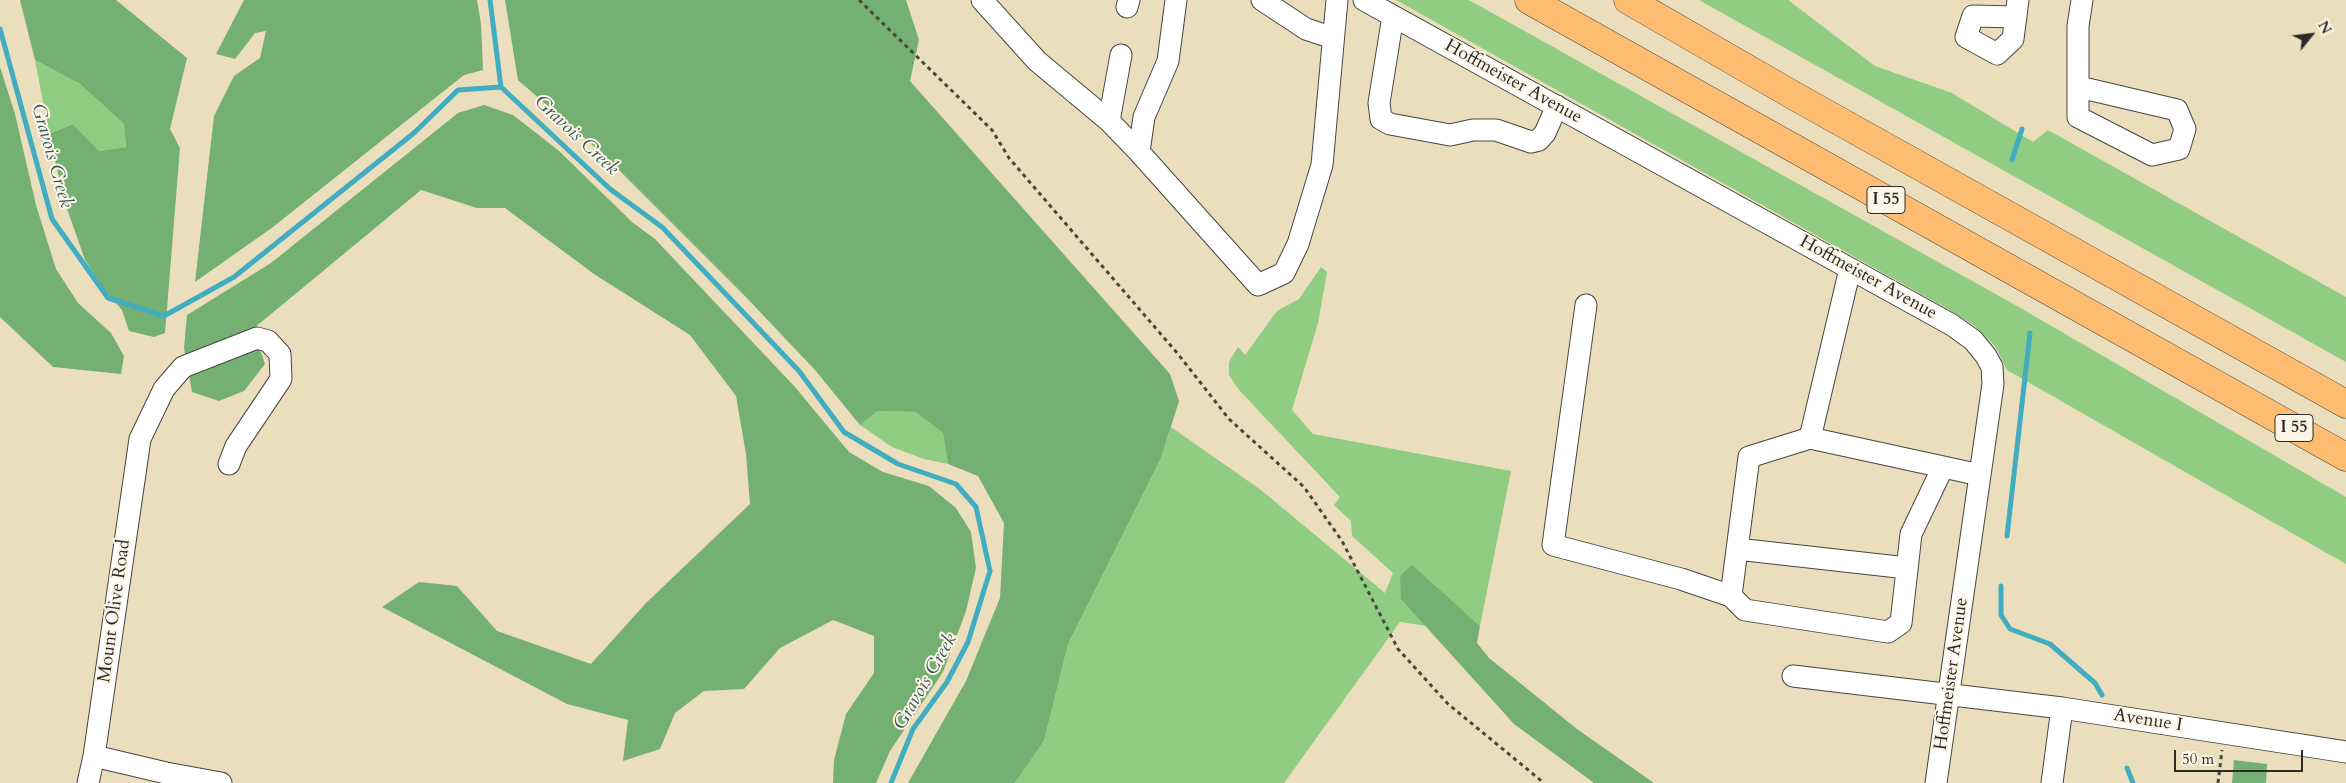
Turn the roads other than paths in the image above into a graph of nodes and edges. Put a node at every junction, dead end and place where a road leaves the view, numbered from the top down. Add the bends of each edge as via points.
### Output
1 (982, 0) edge
2 (1176, 0) edge
3 (1262, 0) edge
4 (1337, 0) edge
5 (1364, 0) edge
6 (1529, 0) edge
7 (2082, 0) edge
8 (1635, 2) edge
9 (1393, 16) junction
10 (1333, 38) junction
11 (1121, 54) dead end
12 (2080, 87) junction
13 (1557, 106) junction
14 (1109, 122) junction
15 (1139, 152) junction
16 (1850, 269) junction
17 (1586, 305) dead end
18 (2346, 404) edge
19 (1810, 438) junction
20 (2346, 457) edge
21 (230, 464) dead end
22 (1943, 467) junction
23 (1980, 475) junction
24 (1737, 549) junction
25 (1907, 568) junction
26 (1731, 596) junction
27 (1793, 676) dead end
28 (1950, 696) junction
29 (2062, 708) junction
30 (2346, 752) edge
31 (94, 756) junction
32 (88, 783) edge
33 (221, 783) edge
34 (1936, 783) edge
35 (2052, 783) edge

1 - 14 street via 1037,61
2 - 15 street via 1168,61 1144,117
3 - 10 street via 1306,29
4 - 10 street
5 - 9 street, Hoffmeister Avenue
6 - 20 highway, I 55
7 - 12 street via 2078,26
8 - 18 highway, I 55 via 1807,103
9 - 13 street, Hoffmeister Avenue
9 - 13 street via 1378,103 1381,119 1390,124 1450,136 1473,130 1496,130 1531,142 1540,140
10 - 15 street via 1322,165 1298,244 1284,273 1258,285
11 - 14 street
12 - 12 street via 2078,116 2152,155 2179,149 2185,129 2177,110
13 - 16 street, Hoffmeister Avenue
14 - 15 street
16 - 19 street
16 - 23 street, Hoffmeister Avenue via 1952,325 1973,340 1986,356 1992,368 1993,384
17 - 26 street via 1553,545 1681,579
19 - 22 street
19 - 24 street via 1749,457
21 - 31 street, Mount Olive Road via 236,446 281,379 280,354 268,341 257,338 183,367 164,389 140,439
22 - 23 street
22 - 25 street via 1911,534
23 - 28 street, Hoffmeister Avenue
24 - 25 street
24 - 26 street
25 - 26 street via 1901,623 1888,632 1745,610
27 - 28 street, Avenue I
28 - 29 street, Avenue I
28 - 34 street, Hoffmeister Avenue
29 - 30 street, Avenue I
29 - 35 street
31 - 32 street, Mount Olive Road
31 - 33 street

